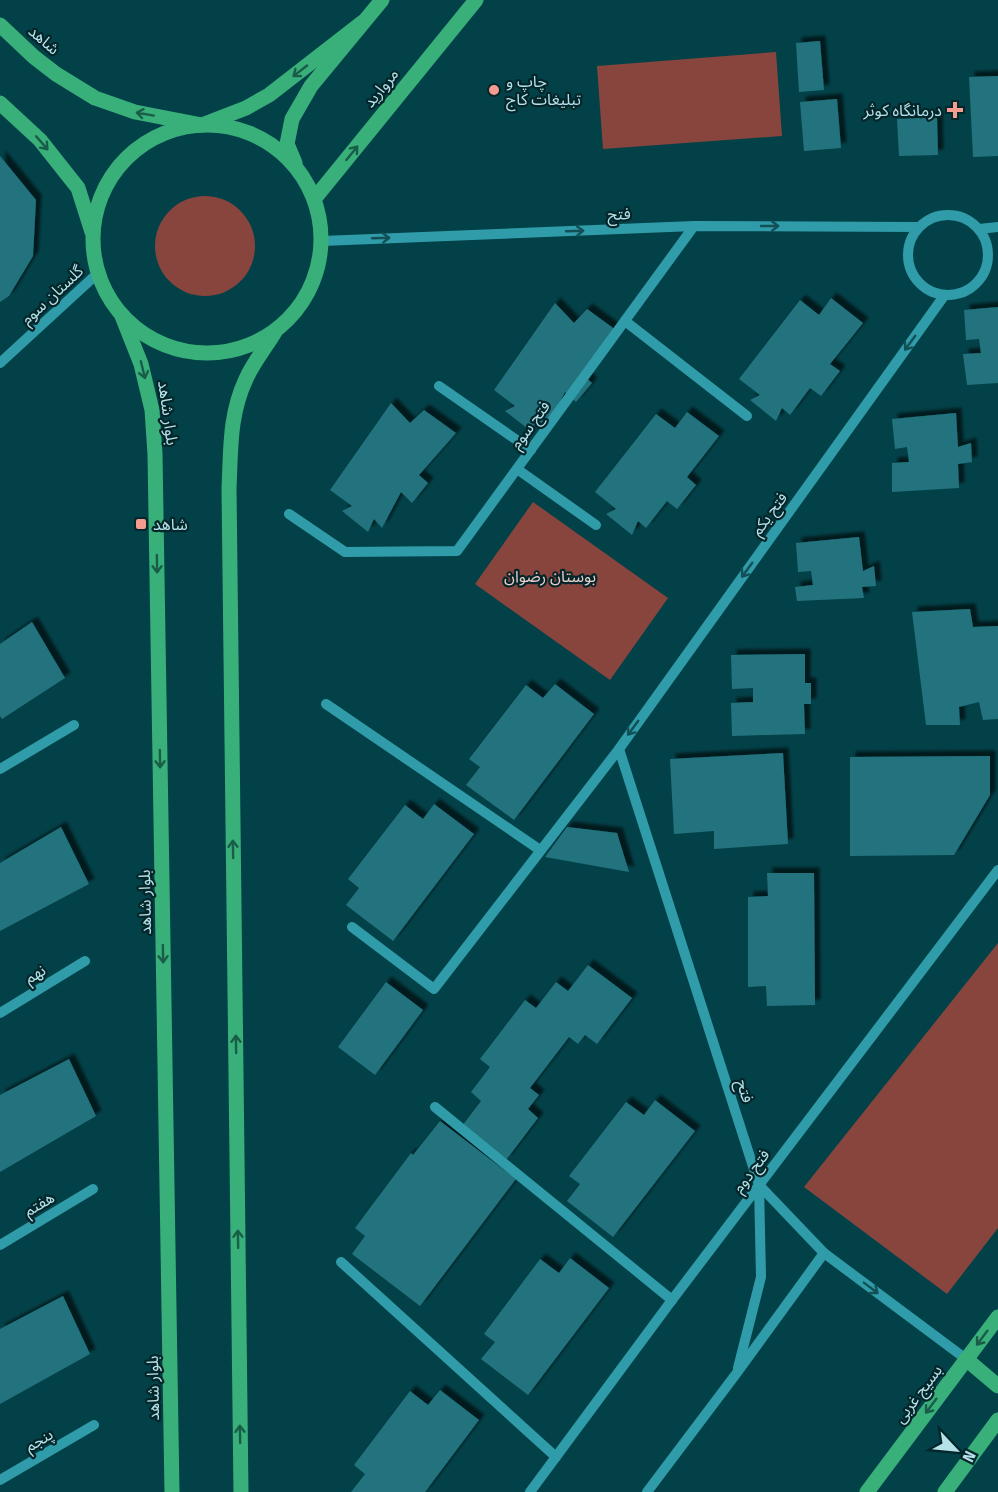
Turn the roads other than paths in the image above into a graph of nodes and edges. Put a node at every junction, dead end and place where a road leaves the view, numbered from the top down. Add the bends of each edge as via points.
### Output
1 (382, 0) edge
2 (476, 0) edge
3 (363, 22) junction
4 (0, 25) edge
5 (0, 103) edge
6 (202, 125) junction
7 (297, 168) junction
8 (315, 198) junction
9 (694, 226) junction
10 (918, 227) junction
11 (998, 227) edge
12 (979, 229) junction
13 (93, 236) junction
14 (322, 241) junction
15 (98, 273) junction
16 (944, 296) junction
17 (122, 316) junction
18 (624, 321) junction
19 (275, 332) junction
20 (0, 363) edge
21 (439, 386) dead end
22 (747, 416) dead end
23 (531, 450) junction
24 (516, 469) junction
25 (289, 514) dead end
26 (596, 525) dead end
27 (326, 704) dead end
28 (74, 725) dead end
29 (619, 749) junction
30 (0, 769) edge
31 (540, 850) junction
32 (998, 870) edge
33 (352, 927) dead end
34 (85, 961) dead end
35 (0, 1013) edge
36 (435, 1107) dead end
37 (759, 1185) junction
38 (93, 1190) dead end
39 (0, 1245) edge
40 (824, 1253) junction
41 (341, 1262) dead end
42 (672, 1300) junction
43 (998, 1317) edge
44 (966, 1359) junction
45 (736, 1374) junction
46 (998, 1386) edge
47 (998, 1420) edge
48 (94, 1425) dead end
49 (556, 1457) junction
50 (0, 1480) edge
51 (172, 1492) edge
52 (241, 1492) edge
53 (530, 1492) edge
54 (647, 1492) edge
55 (867, 1492) edge
56 (945, 1492) edge

1 - 3 main road
8 -> 2 main road, مروارید
3 -> 6 main road via 268,94 246,108
3 - 7 main road via 311,86 292,119 287,144
6 -> 4 main road, شاهد via 135,112 95,98 49,69
5 -> 13 main road via 40,140 78,188
6 - 7 main road via 238,128 271,143
6 - 13 main road via 154,138 129,155 102,197
7 - 8 main road
8 - 14 main road
9 -> 10 street, فتح
14 -> 9 street, فتح
9 - 18 street, فتح سوم
10 - 12 street via 928,219 956,215
10 - 16 street via 907,250 912,276 921,286
11 - 12 street
12 - 16 street via 986,242 986,269 969,290
13 - 15 main road
14 - 19 main road via 316,276 300,307
15 - 17 main road
15 - 20 street, گلستان سوم
16 -> 29 street, فتح یکم
17 - 19 main road via 147,337 179,351 212,354 245,348
17 -> 51 main road, بلوار شاهد via 141,364 152,410 155,454
18 - 22 street
18 - 23 street, فتح سوم
52 -> 19 main road via 229,488 231,425 237,400 246,377
21 - 23 street
23 - 24 street, فتح سوم
24 - 25 street, فتح سوم via 457,551 345,552
24 - 26 street
27 - 31 street
28 - 30 street
29 - 31 street, فتح یکم
29 - 37 street, فتح
31 - 33 street, فتح یکم via 434,989
32 - 37 street, فتح دوم
34 - 35 street, نهم
36 - 42 street
37 - 40 street, فتح
37 - 42 street, فتح دوم
37 - 45 street via 761,1276
38 - 39 street, هفتم
40 -> 44 street, فتح
40 - 45 street
41 - 49 street
42 - 49 street, فتح دوم
43 -> 44 main road, بسیج غربی
44 - 46 main road
44 -> 55 main road, بسیج غربی
45 - 54 street
47 - 56 main road
48 - 50 street, پنجم
49 - 53 street, فتح دوم

